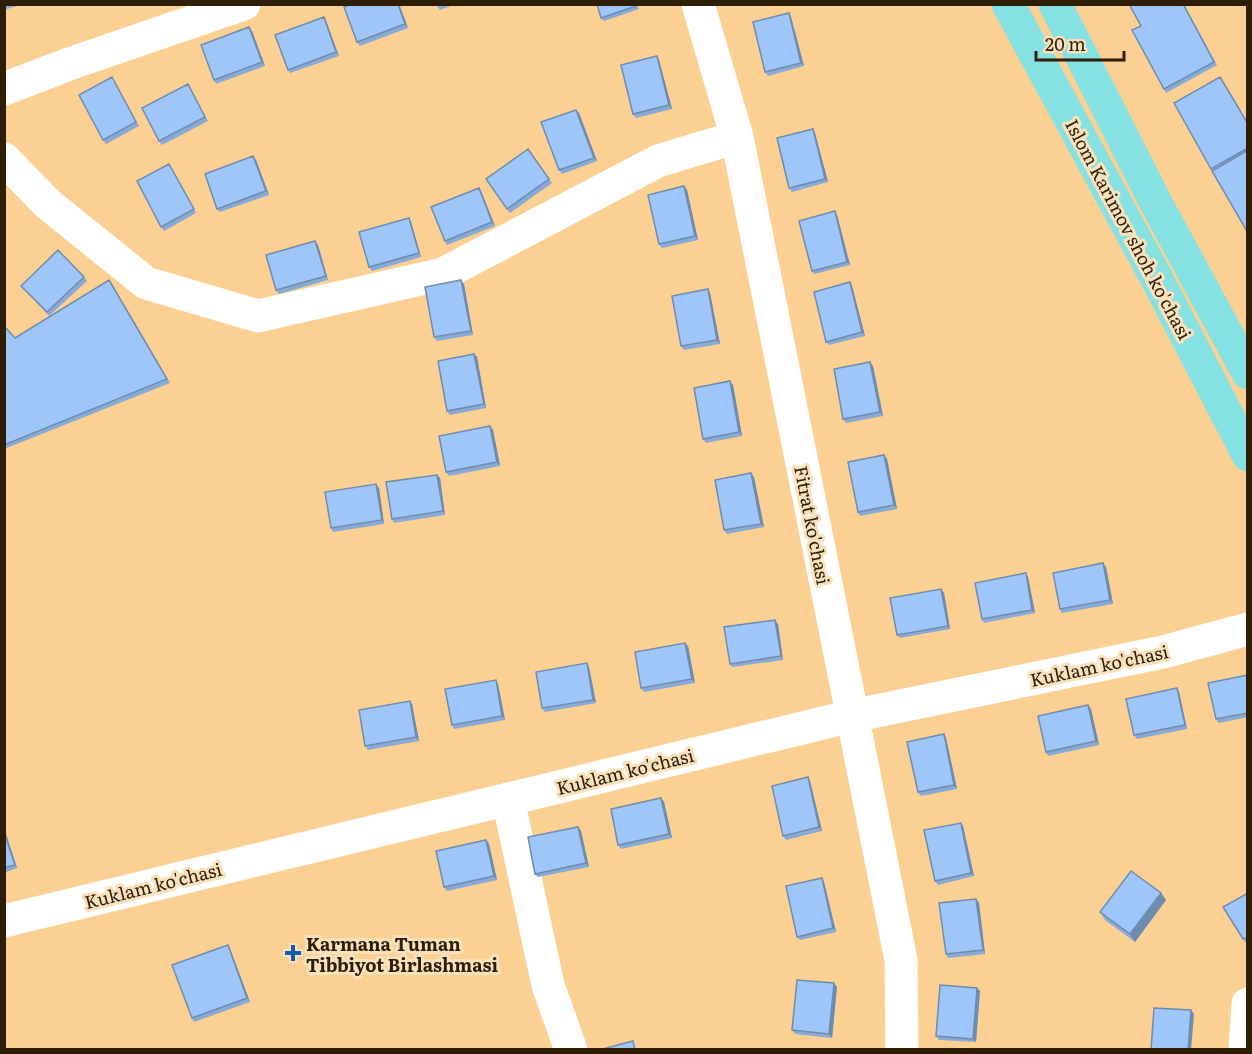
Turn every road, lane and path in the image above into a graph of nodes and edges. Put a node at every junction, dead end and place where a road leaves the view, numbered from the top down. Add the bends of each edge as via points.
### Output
1 (244, 4) edge
2 (698, 4) edge
3 (1008, 4) edge
4 (1055, 4) edge
5 (4, 89) edge
6 (737, 137) junction
7 (4, 159) edge
8 (1248, 374) edge
9 (1248, 455) edge
10 (1248, 629) edge
11 (852, 716) junction
12 (508, 800) junction
13 (4, 921) edge
14 (1248, 1004) edge
15 (571, 1050) edge
16 (902, 1050) edge
17 (1245, 1050) edge

1 - 5 street
2 - 6 street, Fitrat ko'chasi
3 - 9 main road, Islom Karimov shoh ko'chasi
4 - 8 main road, Islom Karimov shoh ko'chasi
6 - 7 street via 658,161 443,274 258,316 146,283 48,204
6 - 11 street, Fitrat ko'chasi
10 - 11 street, Kuklam ko'chasi via 1163,652
11 - 12 street, Kuklam ko'chasi
11 - 16 street, Fitrat ko'chasi via 901,960
12 - 13 street, Kuklam ko'chasi
12 - 15 street via 548,985
14 - 17 street

